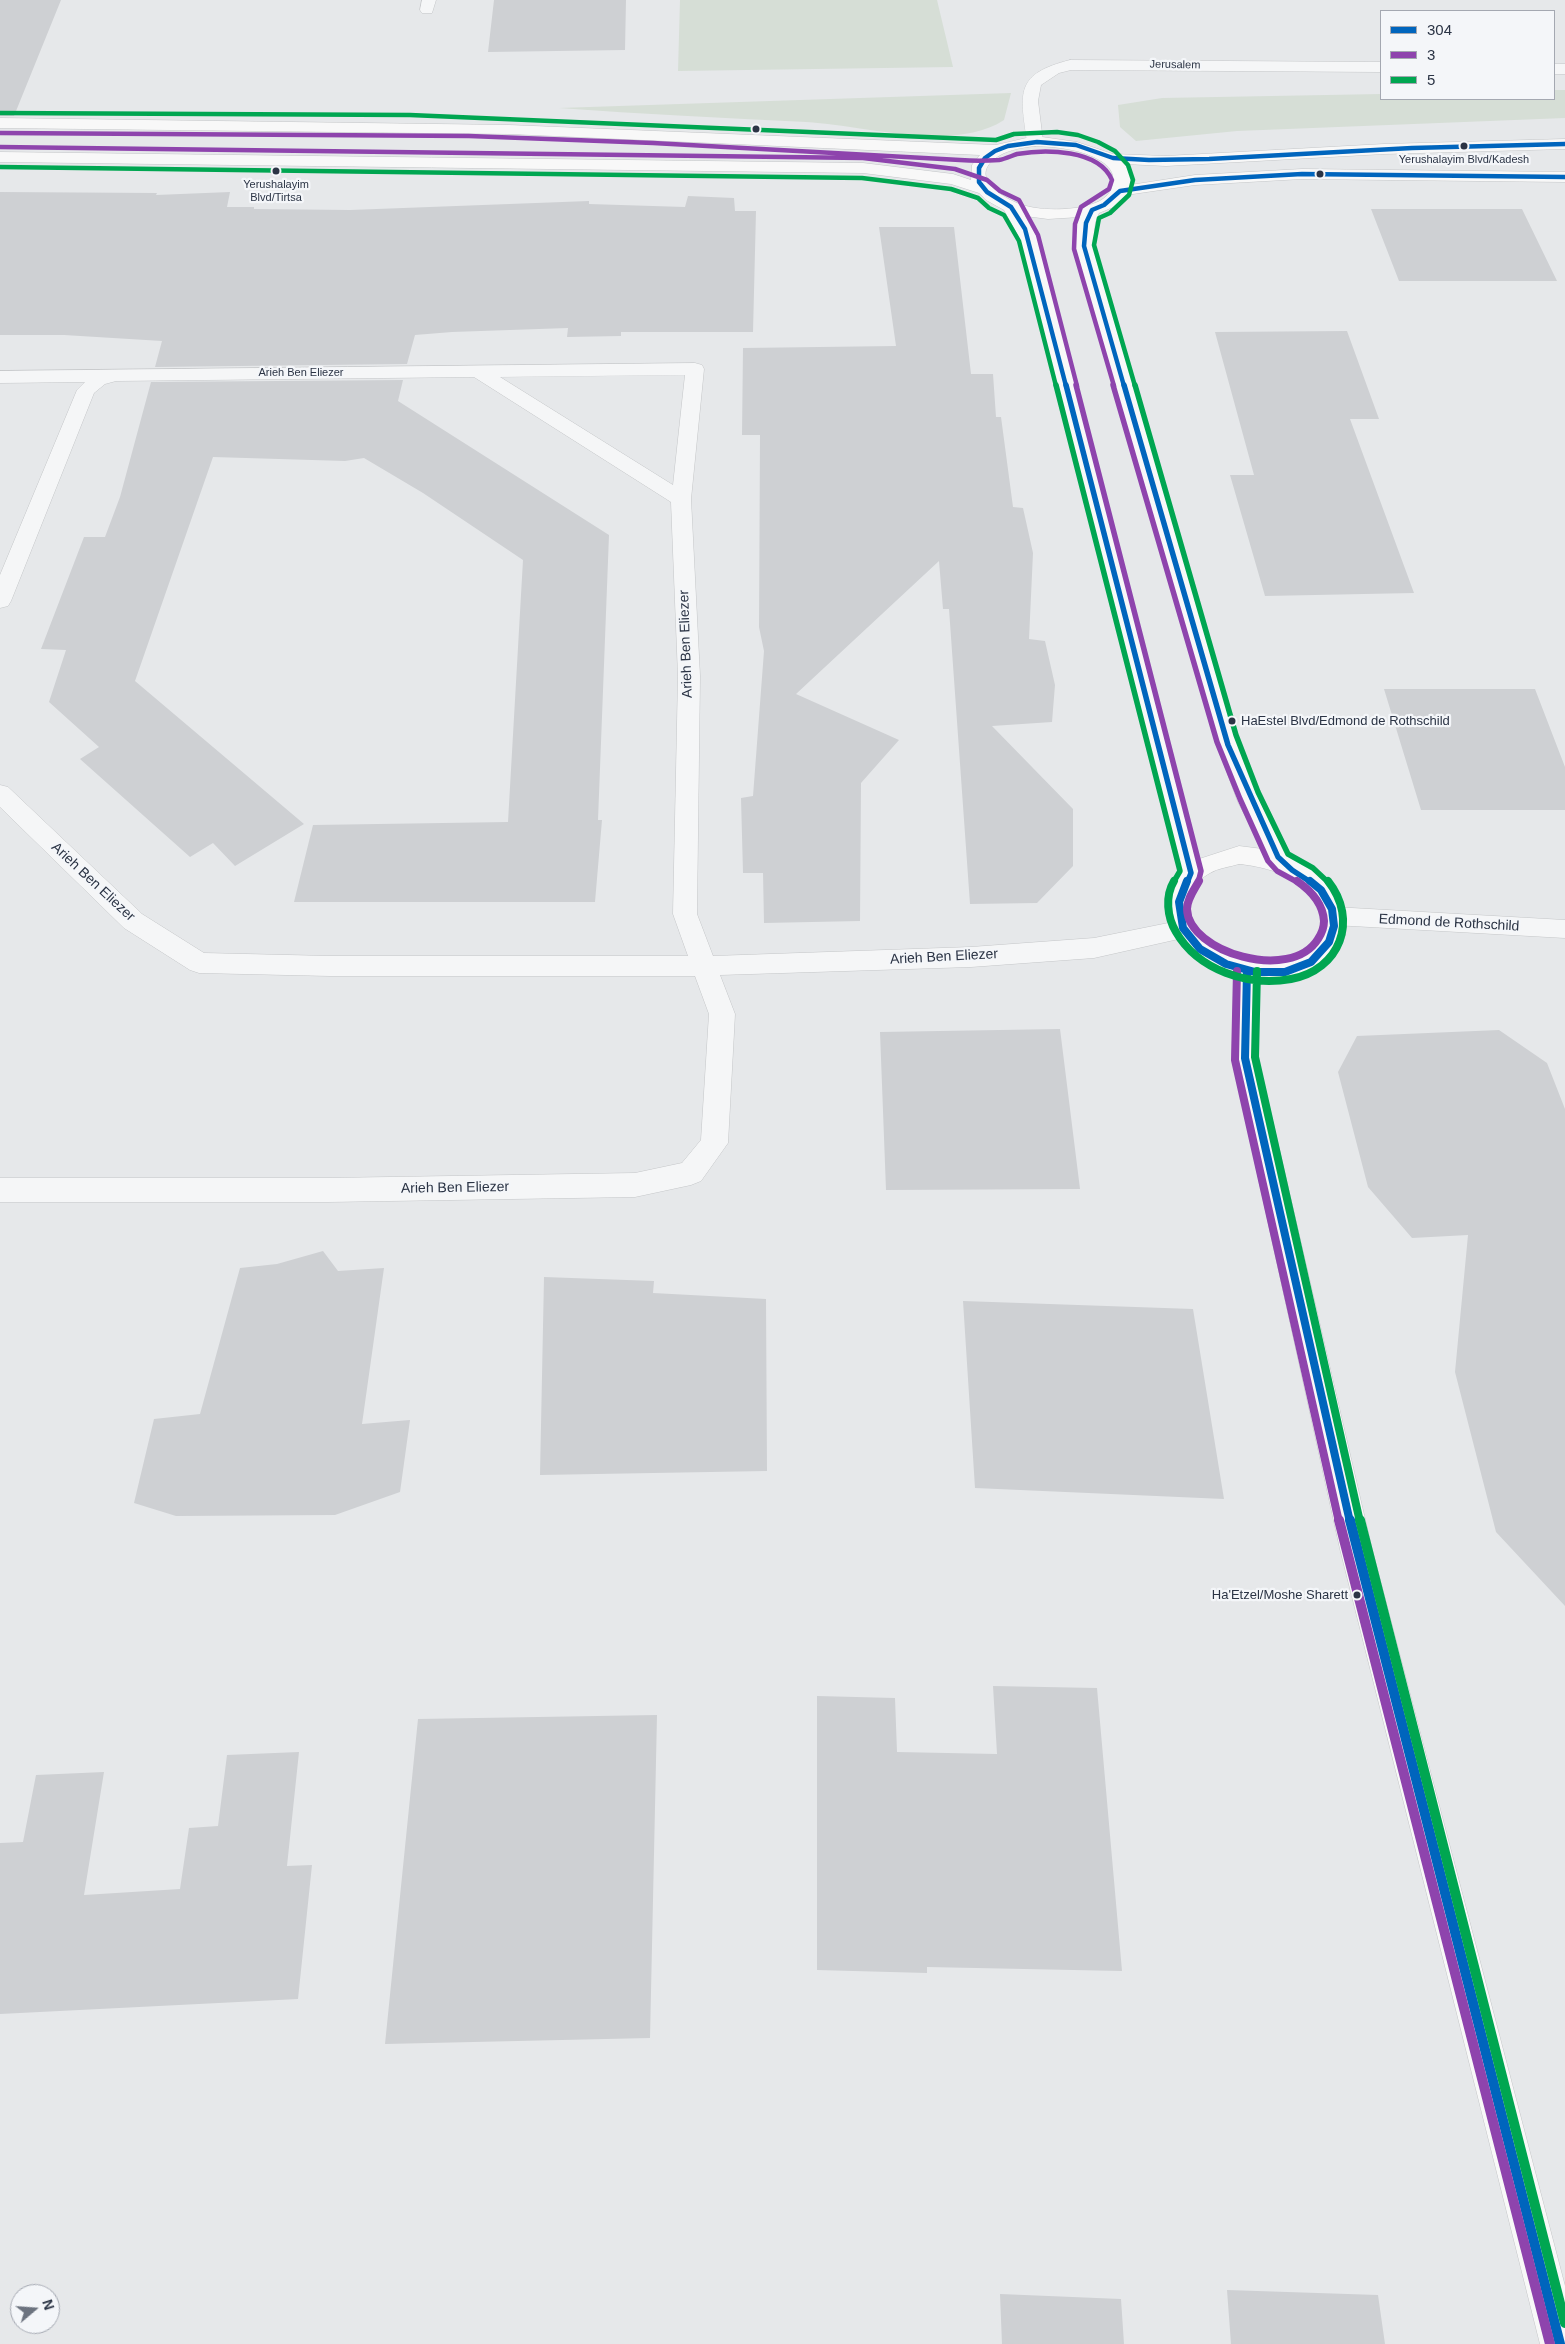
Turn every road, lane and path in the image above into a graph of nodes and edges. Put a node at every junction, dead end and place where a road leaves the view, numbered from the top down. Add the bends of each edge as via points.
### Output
1 (1380, 67) edge
2 (0, 123) edge
3 (1035, 141) junction
4 (1565, 144) edge
5 (998, 150) junction
6 (0, 157) edge
7 (1109, 159) junction
8 (1565, 177) edge
9 (983, 189) junction
10 (1120, 191) junction
11 (1011, 207) junction
12 (1092, 210) junction
13 (479, 372) junction
14 (122, 374) junction
15 (0, 377) edge
16 (681, 499) junction
17 (0, 601) edge
18 (0, 793) edge
19 (1282, 863) junction
20 (1191, 873) junction
21 (1334, 916) junction
22 (1183, 929) junction
23 (1565, 929) edge
24 (703, 966) junction
25 (1247, 971) junction
26 (0, 1190) edge
27 (1560, 2344) edge

1 - 3 street, Jerusalem via 1070,65 1049,70 1032,86 1030,99
2 - 5 main road via 420,126
3 - 5 main road
3 - 7 main road via 1076,145
4 - 7 main road via 1384,149 1166,161
5 - 9 main road via 979,167 978,178
6 - 9 main road via 863,168 953,179
7 - 10 main road via 1119,169 1123,180
8 - 10 main road via 1302,174 1195,180
9 - 11 main road
10 - 12 main road via 1109,202
11 - 12 main road via 1052,215
11 - 20 main road via 1028,237
12 - 19 main road via 1086,223 1084,246 1225,736 1250,802
13 - 14 street, Arieh Ben Eliezer
13 - 16 street
13 - 16 street, Arieh Ben Eliezer via 694,369
14 - 15 street, Arieh Ben Eliezer
14 - 17 street, Arieh Ben Eliezer via 98,380 86,390
16 - 24 street, Arieh Ben Eliezer via 689,676 685,914
18 - 24 street, Arieh Ben Eliezer via 132,921 199,962 340,966
19 - 20 main road via 1260,856 1239,855 1219,859
19 - 21 main road via 1317,885
20 - 22 main road via 1179,890 1177,900
21 - 23 street, Edmond de Rothschild
21 - 25 main road via 1333,936 1323,953 1305,966 1281,972
22 - 24 street, Arieh Ben Eliezer via 1094,948 971,957
22 - 25 main road via 1209,956
24 - 26 street, Arieh Ben Eliezer via 722,1014 714,1143 691,1173 635,1185 328,1190
25 - 27 main road via 1245,1058 1358,1558

